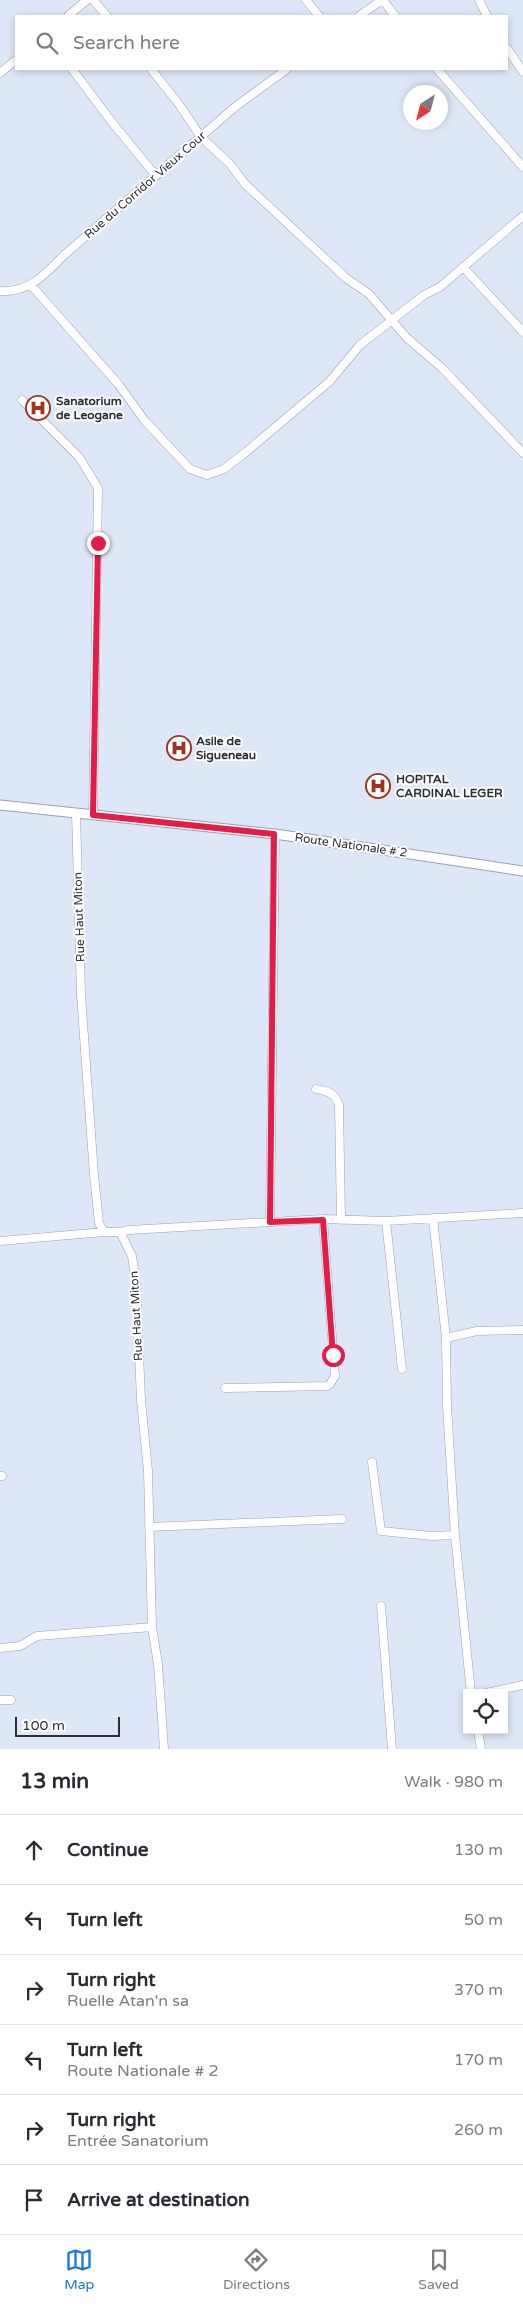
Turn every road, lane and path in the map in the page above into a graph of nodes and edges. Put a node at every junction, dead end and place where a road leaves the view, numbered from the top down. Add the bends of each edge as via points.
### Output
1 (87, 0) edge
2 (93, 0) edge
3 (306, 0) edge
4 (382, 0) edge
5 (479, 0) edge
6 (69, 15) edge
7 (106, 15) edge
8 (318, 15) edge
9 (360, 15) edge
10 (395, 15) edge
11 (487, 15) edge
12 (508, 50) edge
13 (15, 61) edge
14 (73, 70) edge
15 (152, 70) edge
16 (287, 70) edge
17 (438, 70) edge
18 (523, 72) edge
19 (0, 73) edge
20 (201, 137) junction
21 (523, 167) edge
22 (156, 176) junction
23 (523, 216) edge
24 (463, 267) junction
25 (31, 285) junction
26 (0, 291) edge
27 (392, 320) junction
28 (523, 332) edge
29 (22, 400) dead end
30 (523, 453) edge
31 (0, 805) edge
32 (76, 813) junction
33 (93, 815) junction
34 (274, 834) junction
35 (523, 872) edge
36 (316, 1089) dead end
37 (523, 1213) edge
38 (433, 1218) junction
39 (323, 1220) junction
40 (341, 1220) junction
41 (386, 1221) junction
42 (270, 1222) junction
43 (104, 1232) junction
44 (120, 1232) junction
45 (0, 1240) edge
46 (523, 1330) edge
47 (446, 1338) junction
48 (402, 1369) dead end
49 (225, 1388) dead end
50 (372, 1462) dead end
51 (342, 1519) dead end
52 (149, 1527) junction
53 (456, 1535) junction
54 (381, 1606) dead end
55 (152, 1627) junction
56 (0, 1648) edge
57 (523, 1685) edge
58 (472, 1689) edge
59 (504, 1689) edge
60 (0, 1700) edge
61 (12, 1700) dead end
62 (479, 1734) edge
63 (164, 1749) edge
64 (392, 1749) edge
65 (481, 1749) edge

1 - 6 street
2 - 7 street
3 - 8 street
4 - 9 street
4 - 10 street
5 - 11 street
12 - 18 street
13 - 19 street
14 - 22 street
15 - 20 street
16 - 20 street, Rue du Corridor Vieux Cour via 235,107
17 - 21 street
20 - 22 street, Rue du Corridor Vieux Cour
20 - 27 street via 230,164 245,184 346,278 369,294
22 - 25 street, Rue du Corridor Vieux Cour
23 - 24 street
24 - 27 street
24 - 28 street
25 - 26 street, Rue du Corridor Vieux Cour via 14,292
25 - 27 street via 119,385 145,421 190,469 207,475 224,469 246,452 329,382 360,345
27 - 30 street
29 - 33 street via 79,457 98,488
31 - 32 main road, Route Nationale # 2
32 - 33 main road, Route Nationale # 2
32 - 43 street, Rue Haut Miton via 81,995 94,1175 99,1222
33 - 34 main road, Route Nationale # 2
34 - 35 main road, Route Nationale # 2
34 - 42 street
36 - 40 street via 329,1092 339,1105
37 - 38 street
38 - 41 street
38 - 47 street
39 - 40 street
39 - 42 street
39 - 49 street via 334,1380 327,1386
40 - 41 street
41 - 48 street
42 - 44 street
43 - 44 street
43 - 45 street
44 - 52 street, Rue Haut Miton via 132,1256 136,1284
46 - 47 street via 477,1331
47 - 53 street
50 - 53 street via 381,1531
51 - 52 street
52 - 55 street, Rue Haut Miton
53 - 58 street
54 - 64 street
55 - 56 street via 37,1636 20,1646
55 - 63 street, Rue Haut Miton
57 - 59 street
60 - 61 street
62 - 65 street

